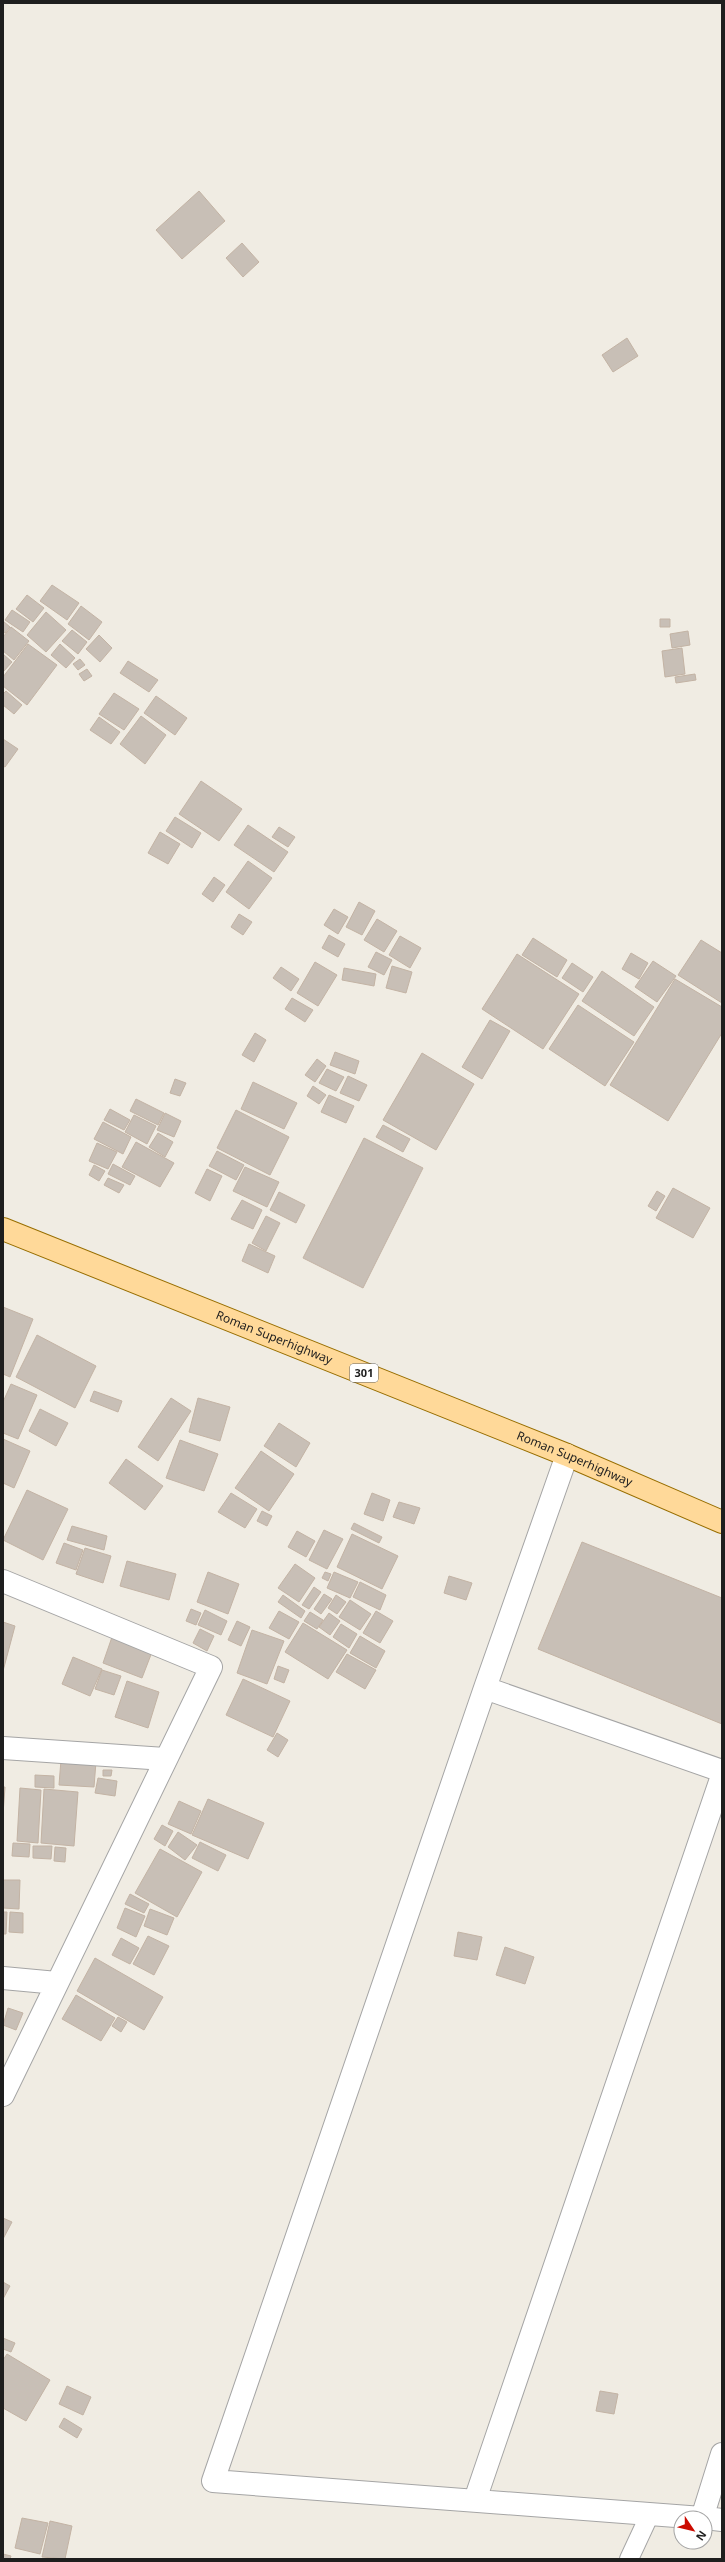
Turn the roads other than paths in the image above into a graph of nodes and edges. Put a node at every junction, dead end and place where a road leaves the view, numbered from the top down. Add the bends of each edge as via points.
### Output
1 (3, 1229) edge
2 (568, 1455) junction
3 (722, 1522) edge
4 (3, 1581) edge
5 (485, 1688) junction
6 (3, 1748) edge
7 (164, 1759) junction
8 (722, 1771) edge
9 (722, 1776) edge
10 (3, 1978) edge
11 (57, 1983) junction
12 (3, 2095) edge
13 (722, 2454) edge
14 (475, 2500) junction
15 (705, 2510) edge
16 (650, 2514) junction
17 (673, 2516) edge
18 (629, 2559) edge

1 - 2 main road, Roman Superhighway / 301
2 - 3 main road, Roman Superhighway / 301
2 - 5 street
4 - 7 street via 211,1667
5 - 8 street
5 - 14 street via 213,2482
6 - 7 street
7 - 11 street
9 - 14 street
10 - 11 street
11 - 12 street
13 - 15 street
14 - 16 street
16 - 17 street
16 - 18 lane

